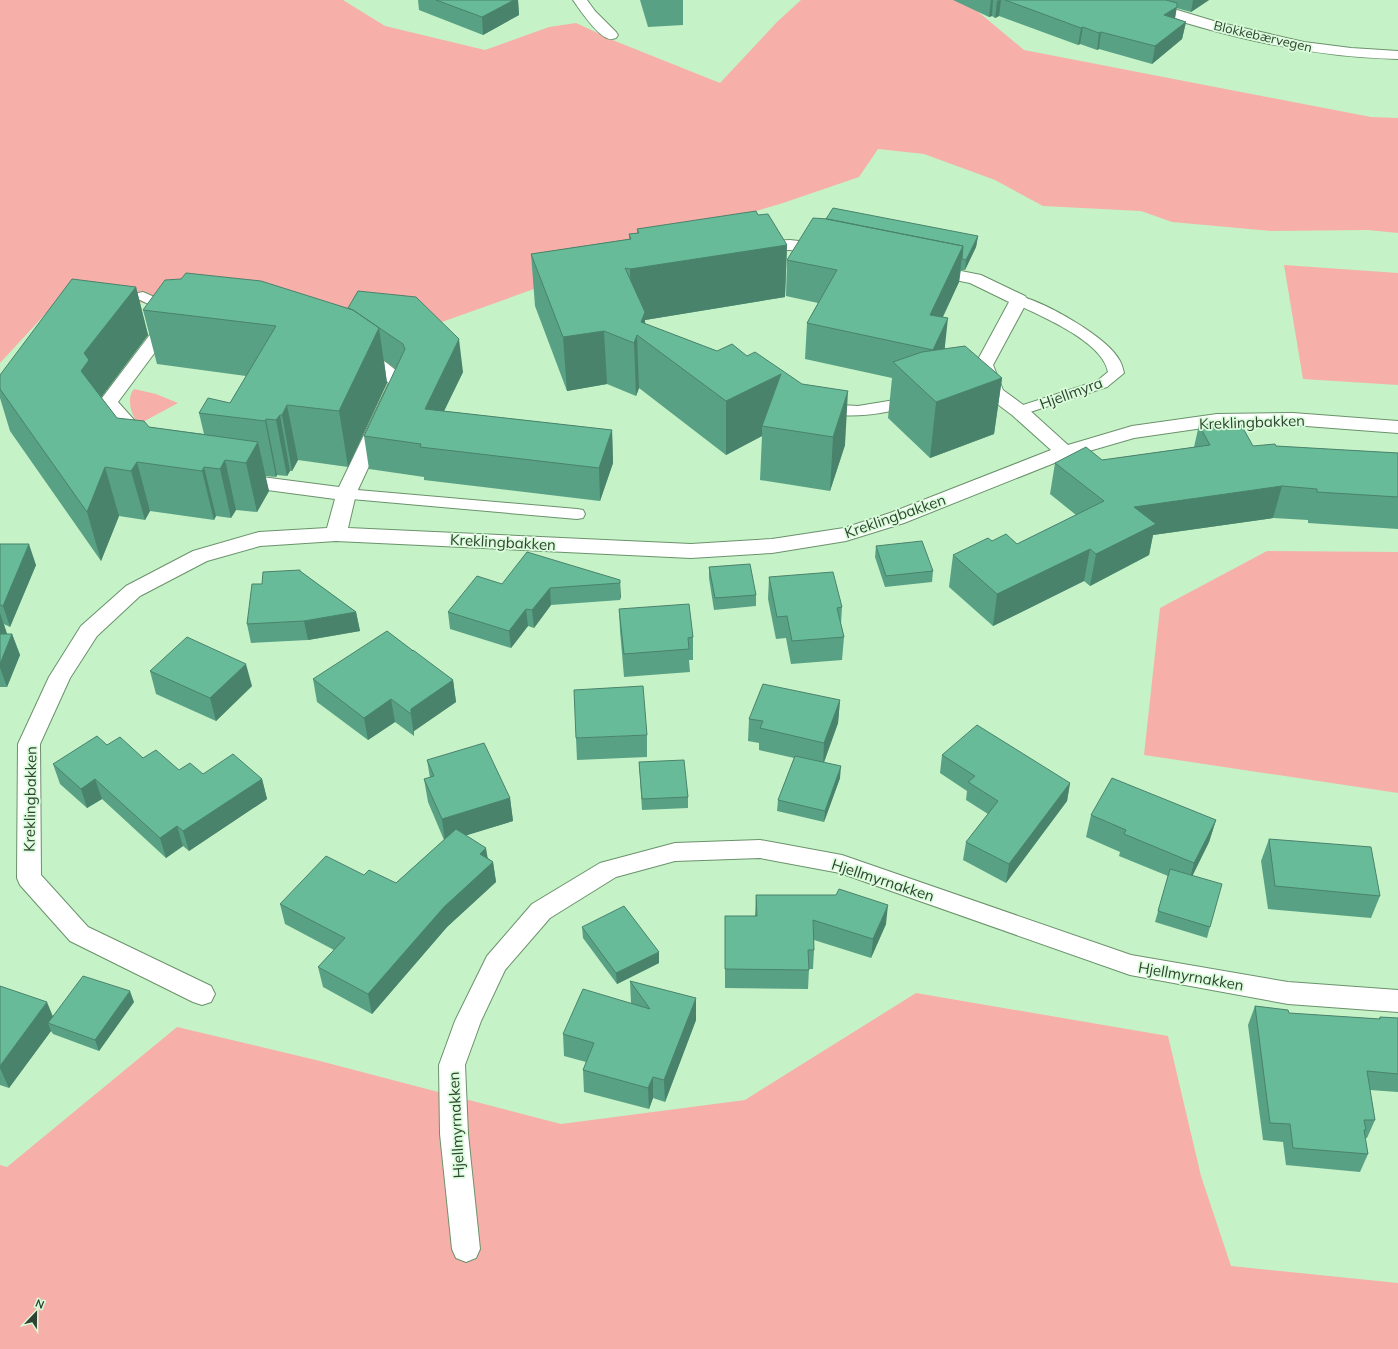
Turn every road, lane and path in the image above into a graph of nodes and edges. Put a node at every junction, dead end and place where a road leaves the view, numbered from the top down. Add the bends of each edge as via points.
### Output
1 (580, 0) edge
2 (1130, 0) edge
3 (611, 35) dead end
4 (1398, 55) edge
5 (740, 249) edge
6 (841, 251) edge
7 (915, 267) edge
8 (143, 296) dead end
9 (1019, 300) junction
10 (184, 322) joint
11 (345, 352) edge
12 (930, 399) edge
13 (808, 406) edge
14 (1019, 411) junction
15 (1398, 427) edge
16 (1065, 452) junction
17 (154, 453) edge
18 (223, 478) edge
19 (346, 494) junction
20 (577, 514) dead end
21 (336, 534) junction
22 (202, 994) dead end
23 (1398, 1001) edge
24 (466, 1249) dead end

1 - 3 street
2 - 4 street, Blokkebærvegen via 1271,40 1322,50
5 - 6 street via 790,245
7 - 9 street, Hjellmyra via 975,279
8 - 10 lane via 171,308
9 - 14 street, Hjellmyra via 984,365 988,393
9 - 14 lane, Hjellmyra via 1076,328 1106,352 1114,363 1116,373 1102,384
10 - 17 street via 164,328 108,402
11 - 19 street via 368,359 399,382
12 - 13 lane via 870,409 832,411
14 - 16 street, Hjellmyra
15 - 16 street, Kreklingbakken via 1293,419 1217,420 1132,432
16 - 21 street, Kreklingbakken via 898,518 846,534 772,546 691,551
18 - 19 street
19 - 20 lane
19 - 21 street
21 - 22 street, Kreklingbakken via 259,539 200,556 133,591 89,631 60,678 29,744 29,878 79,934
23 - 24 street, Hjellmyrnakken via 1288,993 1130,965 842,864 760,849 675,852 609,870 541,911 496,963 468,1021 452,1065 454,1134

